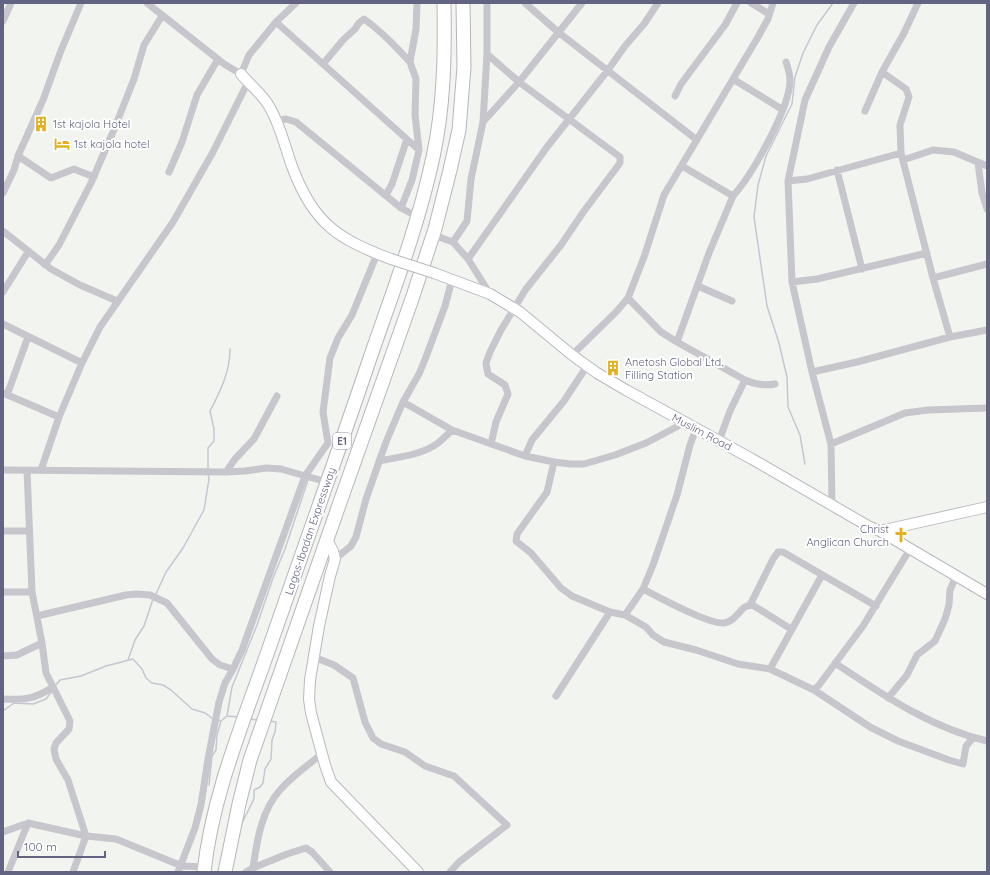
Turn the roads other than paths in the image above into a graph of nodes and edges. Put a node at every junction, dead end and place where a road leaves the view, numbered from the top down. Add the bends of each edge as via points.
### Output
1 (11, 3) edge
2 (81, 3) edge
3 (147, 3) edge
4 (296, 3) edge
5 (417, 3) edge
6 (444, 3) edge
7 (464, 3) edge
8 (488, 3) edge
9 (525, 3) edge
10 (582, 3) edge
11 (658, 3) edge
12 (737, 3) edge
13 (751, 3) edge
14 (773, 3) edge
15 (854, 3) edge
16 (918, 3) edge
17 (769, 14) junction
18 (162, 16) junction
19 (3, 21) edge
20 (276, 22) junction
21 (558, 32) junction
22 (487, 54) junction
23 (218, 59) junction
24 (410, 62) junction
25 (786, 62) dead end
26 (323, 64) junction
27 (608, 70) junction
28 (882, 72) junction
29 (241, 74) junction
30 (733, 78) junction
31 (248, 82) junction
32 (519, 82) junction
33 (675, 96) dead end
34 (783, 110) junction
35 (865, 111) dead end
36 (569, 119) junction
37 (277, 121) junction
38 (482, 122) junction
39 (407, 139) junction
40 (697, 140) junction
41 (419, 150) junction
42 (18, 156) junction
43 (902, 156) junction
44 (978, 163) junction
45 (682, 166) junction
46 (987, 166) edge
47 (837, 170) junction
48 (169, 172) dead end
49 (94, 177) junction
50 (788, 182) junction
51 (3, 193) edge
52 (386, 196) junction
53 (733, 196) junction
54 (401, 208) junction
55 (987, 209) edge
56 (418, 217) junction
57 (3, 231) edge
58 (433, 235) junction
59 (453, 242) junction
60 (28, 252) junction
61 (927, 253) junction
62 (377, 254) junction
63 (468, 260) junction
64 (987, 264) edge
65 (45, 265) junction
66 (862, 269) junction
67 (933, 278) junction
68 (452, 280) junction
69 (792, 282) junction
70 (698, 286) junction
71 (3, 291) edge
72 (490, 294) junction
73 (628, 298) junction
74 (732, 301) dead end
75 (117, 302) junction
76 (514, 308) junction
77 (3, 324) edge
78 (987, 330) edge
79 (28, 337) junction
80 (950, 337) junction
81 (677, 342) junction
82 (572, 355) junction
83 (82, 363) junction
84 (587, 366) junction
85 (812, 372) junction
86 (745, 380) junction
87 (775, 384) dead end
88 (5, 394) edge
89 (277, 396) dead end
90 (403, 402) junction
91 (987, 408) edge
92 (59, 417) junction
93 (684, 423) junction
94 (696, 429) junction
95 (452, 430) junction
96 (719, 441) junction
97 (491, 444) junction
98 (831, 444) junction
99 (525, 456) junction
100 (379, 461) junction
101 (554, 462) junction
102 (3, 470) edge
103 (27, 470) junction
104 (41, 470) junction
105 (226, 472) junction
106 (305, 476) junction
107 (327, 482) junction
108 (832, 505) junction
109 (987, 507) edge
110 (3, 531) edge
111 (29, 531) junction
112 (880, 531) junction
113 (326, 540) junction
114 (910, 549) junction
115 (335, 559) junction
116 (822, 575) junction
117 (956, 576) junction
118 (643, 589) junction
119 (3, 592) edge
120 (32, 592) junction
121 (987, 594) edge
122 (750, 605) junction
123 (876, 606) junction
124 (610, 612) junction
125 (625, 615) junction
126 (37, 616) junction
127 (791, 629) junction
128 (42, 643) junction
129 (3, 656) edge
130 (314, 657) junction
131 (836, 663) junction
132 (233, 670) junction
133 (770, 670) junction
134 (53, 687) junction
135 (814, 690) junction
136 (556, 696) dead end
137 (888, 698) junction
138 (3, 699) edge
139 (973, 738) junction
140 (987, 741) edge
141 (322, 754) junction
142 (28, 823) junction
143 (3, 832) edge
144 (86, 836) junction
145 (254, 868) junction
146 (180, 869) edge
147 (205, 869) edge
148 (8, 872) edge
149 (72, 872) edge
150 (225, 872) edge
151 (233, 872) edge
152 (246, 872) edge
153 (330, 872) edge
154 (418, 872) edge
155 (450, 872) edge

1 - 19 street
2 - 42 street
3 - 18 street
4 - 20 street
5 - 24 street via 416,29
6 - 56 highway, Lagos-Ibadan Expressway / E1 via 443,86 433,156
7 - 58 highway, Lagos-Ibadan Expressway / E1 via 464,67 459,130
8 - 22 street
9 - 21 street
10 - 21 street
11 - 27 street
12 - 33 street via 725,25 681,84
13 - 17 street
14 - 17 street
15 - 50 street via 829,46 804,100
16 - 28 street
17 - 30 street
18 - 23 street
18 - 49 street via 144,45 134,79
20 - 26 street
20 - 29 street via 249,56
21 - 27 street
21 - 32 street
22 - 32 street
22 - 38 street
23 - 29 street
23 - 48 street via 197,95
24 - 26 street via 393,43 364,19
24 - 41 street via 416,78 415,115
25 - 34 street via 790,81
26 - 39 street
27 - 36 street
27 - 40 street
28 - 35 street
28 - 43 street via 906,89 909,97 900,125
29 - 31 street, Muslim Road
30 - 34 street
30 - 40 street
31 - 37 street, Muslim Road via 264,100
31 - 75 street via 213,152 173,222
32 - 36 street
32 - 38 street
34 - 53 street via 747,178
36 - 63 street via 537,160
36 - 76 street via 620,157 620,163
37 - 52 street via 286,119 296,122
37 - 62 street, Muslim Road via 305,198 314,211 322,221 348,241
38 - 59 street via 471,179 467,221
39 - 41 street
39 - 52 street
40 - 45 street
41 - 54 street via 412,180
42 - 49 street via 51,178 74,169
42 - 51 street
43 - 44 street via 933,150 954,152
43 - 47 street
43 - 61 street
44 - 46 street
44 - 55 street
45 - 53 street
45 - 73 street via 664,195
47 - 50 street
47 - 66 street
49 - 65 street via 59,245
50 - 69 street
52 - 54 street
53 - 70 street
54 - 56 street
56 - 107 highway, Lagos-Ibadan Expressway / E1
57 - 60 street
58 - 59 street
58 - 113 highway, Lagos-Ibadan Expressway / E1
59 - 63 street
60 - 65 street
60 - 71 street
61 - 66 street
61 - 67 street
62 - 68 street, Muslim Road, bridge
62 - 106 street via 352,315 330,358 324,412 328,443
63 - 72 street
64 - 67 street
65 - 75 street
66 - 69 street
67 - 80 street
68 - 72 street, Muslim Road
68 - 90 street via 426,357
69 - 85 street
70 - 74 street
70 - 81 street
72 - 76 street, Muslim Road
73 - 81 street via 661,332
73 - 82 street
75 - 83 street via 100,327
76 - 82 street, Muslim Road
76 - 97 street via 486,363 488,374 505,385 508,394 496,422
77 - 79 street
78 - 80 street
79 - 83 street
79 - 88 street
80 - 85 street
81 - 86 street
82 - 84 street, Muslim Road
83 - 92 street
84 - 93 street, Muslim Road
84 - 99 street via 564,401 532,440
85 - 98 street
86 - 87 street via 765,386
86 - 96 street
88 - 92 street
89 - 105 street via 254,439
90 - 95 street
90 - 100 street
91 - 98 street via 904,413
92 - 104 street
93 - 94 street, Muslim Road
93 - 101 street via 646,443 596,461 584,464
94 - 96 street, Muslim Road
94 - 118 street via 677,495
95 - 97 street
95 - 100 street via 438,443 426,449
96 - 108 street, Muslim Road
97 - 99 street
98 - 108 street
99 - 101 street
100 - 115 street via 356,537 351,546
101 - 124 street via 547,492 517,534 516,541 531,553 561,588 578,599
102 - 103 street
103 - 104 street
103 - 111 street
104 - 105 street
105 - 106 street via 266,468 281,469
106 - 107 street
106 - 132 street
107 - 147 highway, Lagos-Ibadan Expressway / E1 via 233,751 212,827
108 - 112 street, Muslim Road
109 - 112 street
110 - 111 street
111 - 120 street
112 - 114 street, Muslim Road
113 - 115 street
113 - 150 highway, Lagos-Ibadan Expressway / E1 via 250,760
114 - 117 street, Muslim Road
114 - 123 street
115 - 130 street
116 - 122 street via 783,552 778,552
116 - 123 street
116 - 127 street
117 - 121 street, Muslim Road
117 - 137 street via 950,590 945,619 935,641 917,656 907,675
118 - 122 street via 691,613 723,623 731,620 746,605
118 - 125 street
119 - 120 street
120 - 126 street
122 - 127 street
123 - 131 street
124 - 125 street
124 - 136 street
125 - 133 street via 646,627 652,635 664,642 738,664
126 - 128 street
126 - 132 street via 126,595 150,595 167,603 212,659
127 - 133 street
128 - 129 street via 17,655
128 - 134 street via 46,673
130 - 141 street via 309,699
130 - 155 street via 334,665 353,678 365,722 373,738 381,744 405,752 425,766 454,776 507,825
131 - 135 street
131 - 137 street
132 - 146 street via 225,683 219,702 201,805
133 - 135 street
134 - 138 street via 40,696 18,700
134 - 144 street via 70,720 68,729 56,743 56,759 68,780
135 - 139 street via 870,727 898,741 949,760 963,764 966,746
137 - 139 street via 915,714
139 - 140 street
141 - 145 street via 292,777 279,791 264,816 257,841
141 - 154 street via 331,782
142 - 143 street
142 - 144 street
142 - 148 street
144 - 146 street via 116,839
144 - 149 street
145 - 152 street
145 - 153 street via 306,848
146 - 147 street
150 - 151 street

